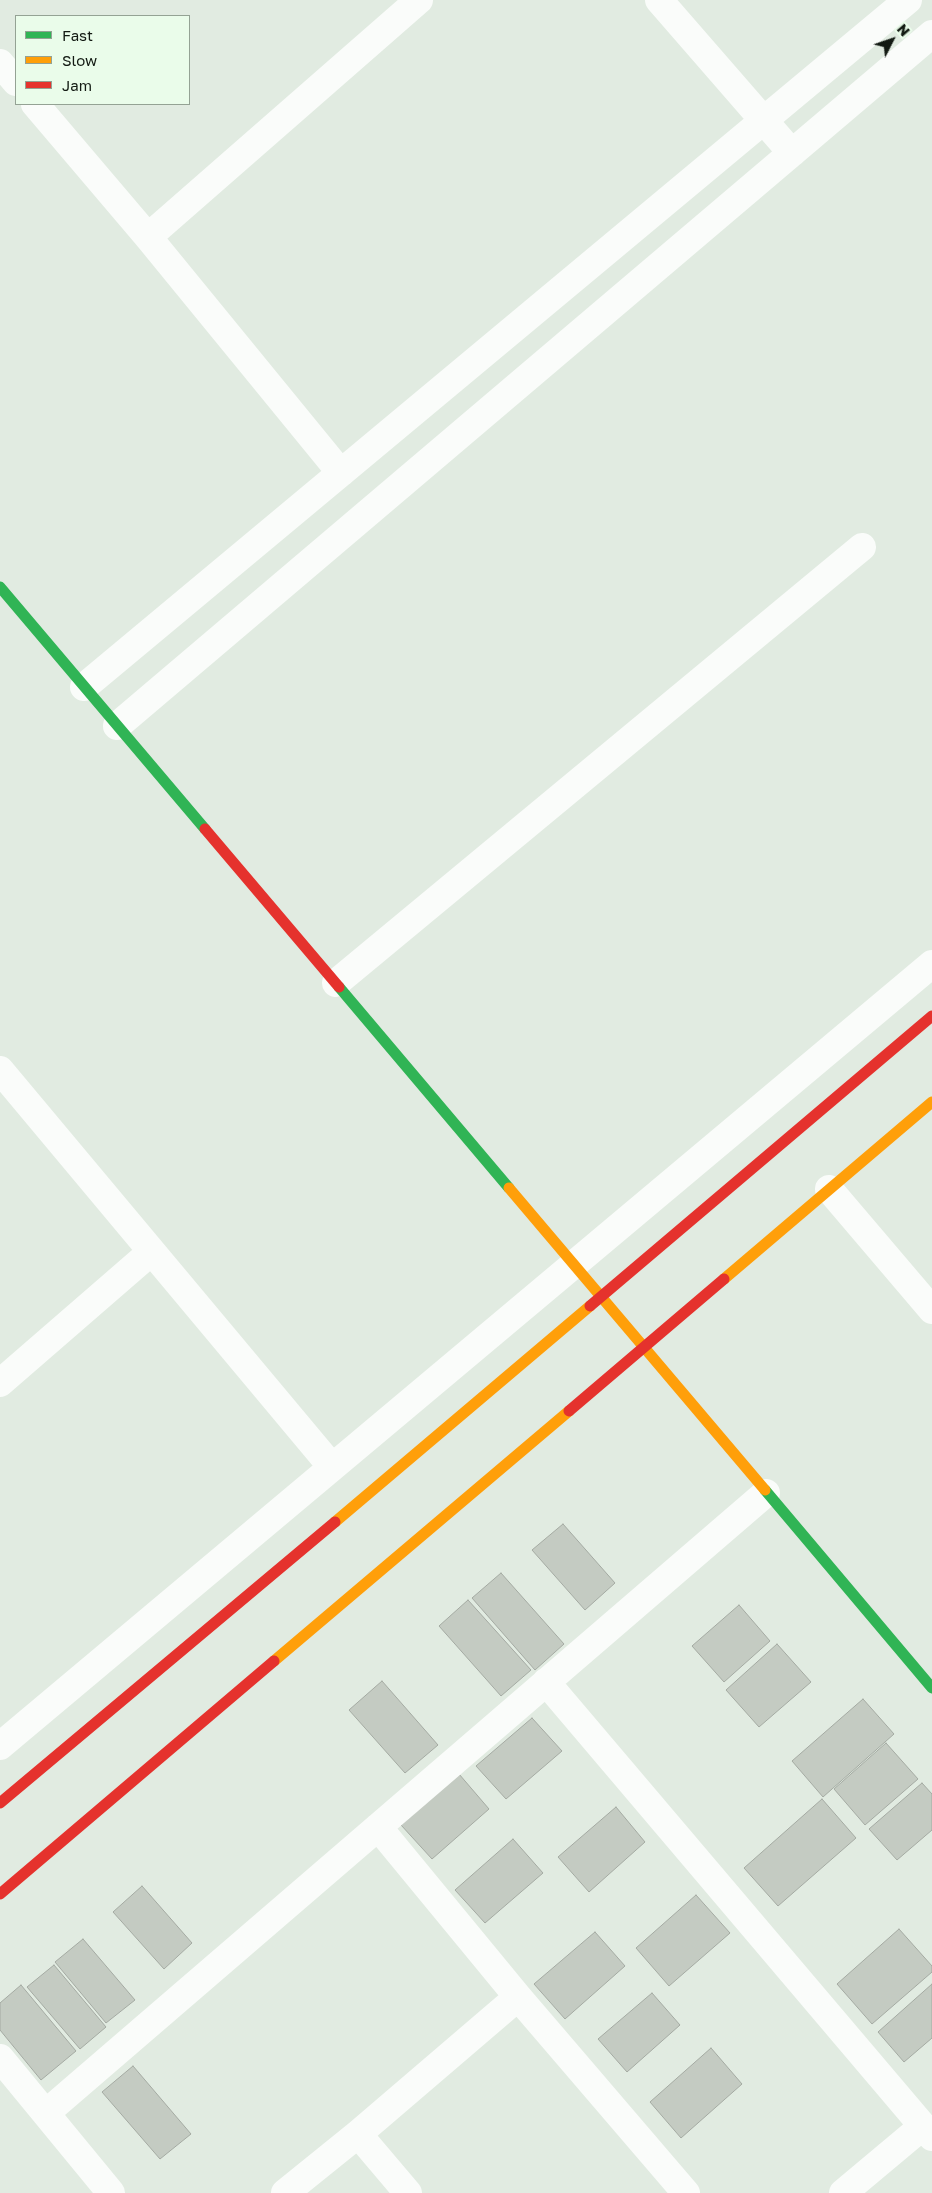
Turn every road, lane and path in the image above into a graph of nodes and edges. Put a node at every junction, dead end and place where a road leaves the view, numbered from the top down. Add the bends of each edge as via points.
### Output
1 (419, 0) edge
2 (659, 0) edge
3 (908, 0) edge
4 (932, 34) edge
5 (0, 63) edge
6 (15, 81) edge
7 (36, 105) edge
8 (764, 120) junction
9 (792, 153) junction
10 (148, 237) junction
11 (341, 473) junction
12 (862, 547) dead end
13 (0, 587) edge
14 (84, 687) junction
15 (117, 726) junction
16 (932, 964) edge
17 (336, 983) junction
18 (932, 1016) edge
19 (0, 1070) edge
20 (932, 1102) edge
21 (830, 1189) junction
22 (151, 1252) junction
23 (572, 1265) junction
24 (600, 1297) junction
25 (932, 1310) edge
26 (643, 1348) junction
27 (0, 1383) edge
28 (332, 1467) junction
29 (766, 1493) junction
30 (546, 1682) junction
31 (932, 1688) edge
32 (0, 1746) edge
33 (0, 1803) edge
34 (378, 1828) junction
35 (0, 1894) edge
36 (518, 1998) junction
37 (0, 2058) edge
38 (46, 2113) junction
39 (928, 2131) edge
40 (358, 2134) junction
41 (111, 2193) edge
42 (285, 2193) edge
43 (408, 2193) edge
44 (686, 2193) edge
45 (843, 2193) edge

1 - 10 street
2 - 8 street
3 - 8 street
4 - 9 street
5 - 6 street
7 - 10 street
8 - 9 street
8 - 11 street
9 - 15 street
10 - 11 street
11 - 14 street
12 - 17 street
13 - 14 street
14 - 15 street
15 - 17 street
16 - 23 street
17 - 23 street
18 - 24 street
19 - 22 street
20 - 21 street
21 - 25 street
21 - 26 street
22 - 27 street
22 - 28 street
23 - 24 street
23 - 28 street
24 - 26 street
24 - 33 street
26 - 29 street
26 - 35 street
28 - 32 street
29 - 30 street
29 - 31 street
30 - 34 street
30 - 39 street
34 - 36 street
34 - 38 street
36 - 40 street
36 - 44 street
37 - 38 street
38 - 41 street
39 - 45 street
40 - 42 street
40 - 43 street

